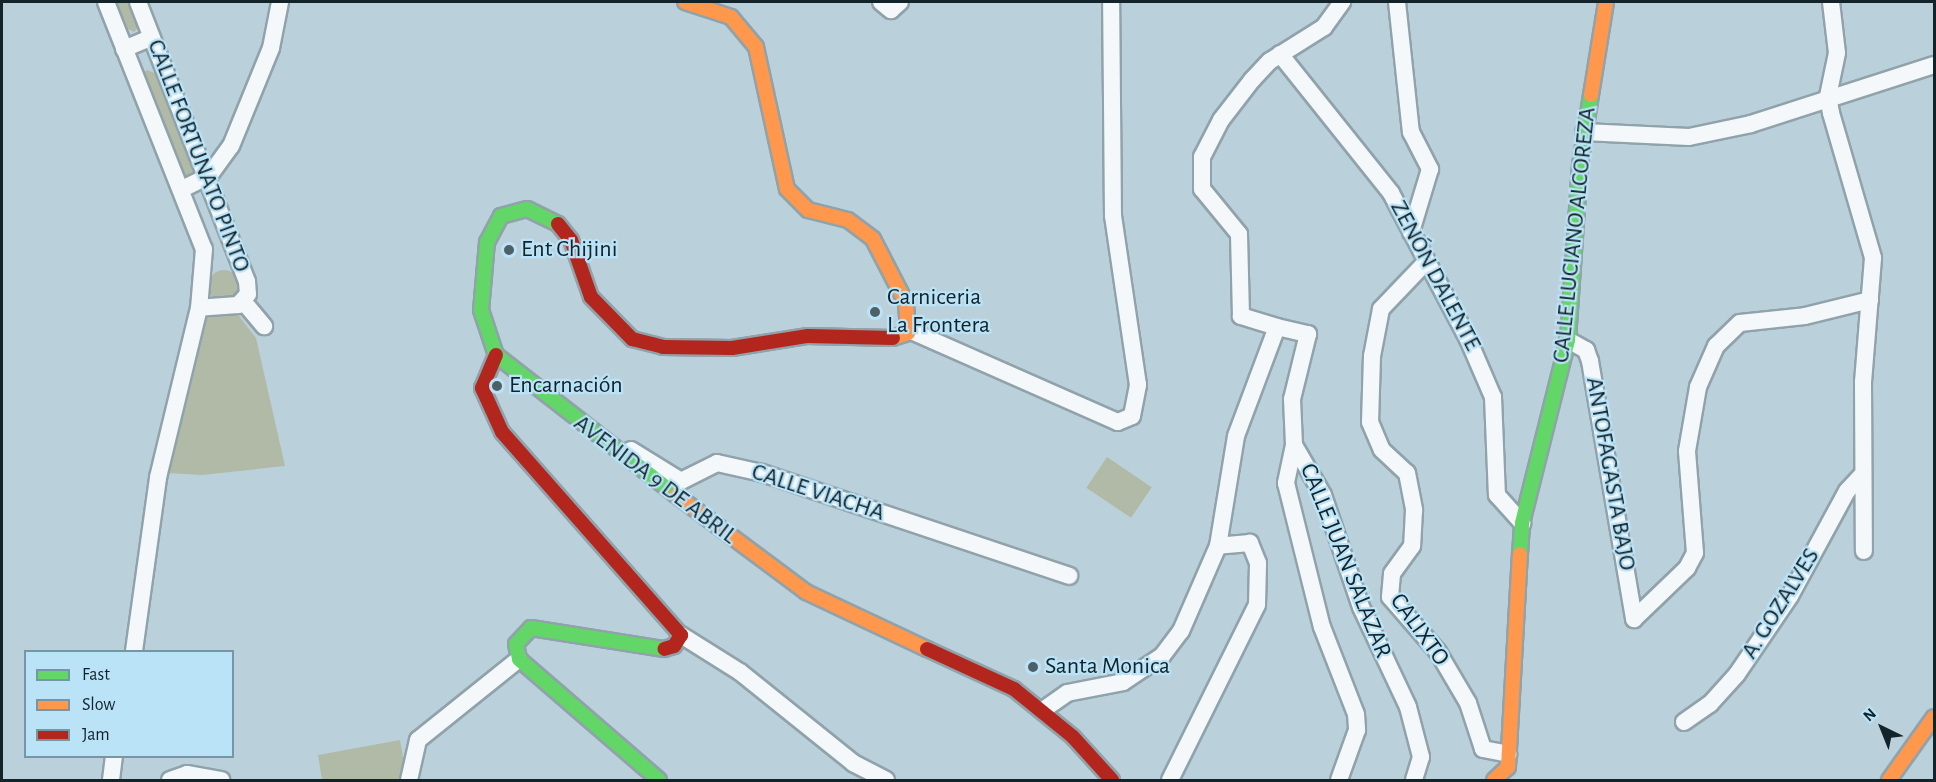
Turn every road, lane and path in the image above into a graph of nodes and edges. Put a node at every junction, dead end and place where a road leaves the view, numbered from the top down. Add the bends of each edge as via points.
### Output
1 (106, 2) edge
2 (138, 2) edge
3 (280, 2) edge
4 (685, 2) edge
5 (1111, 2) edge
6 (1342, 2) edge
7 (1397, 2) edge
8 (1606, 2) edge
9 (1831, 2) edge
10 (152, 37) junction
11 (124, 49) junction
12 (1280, 54) junction
13 (1935, 65) edge
14 (1828, 96) junction
15 (1584, 132) junction
16 (209, 176) junction
17 (182, 189) junction
18 (1411, 232) junction
19 (1425, 263) junction
20 (1870, 300) junction
21 (243, 301) junction
22 (199, 308) junction
23 (264, 326) dead end
24 (1277, 327) junction
25 (909, 330) junction
26 (1568, 340) junction
27 (496, 355) junction
28 (580, 425) junction
29 (1294, 445) junction
30 (1863, 474) junction
31 (1522, 523) junction
32 (1218, 546) junction
33 (1864, 551) dead end
34 (1069, 576) dead end
35 (681, 635) junction
36 (134, 650) edge
37 (519, 659) junction
38 (1043, 710) junction
39 (1935, 717) edge
40 (1684, 722) dead end
41 (1509, 754) junction
42 (114, 758) edge
43 (111, 780) edge
44 (170, 780) edge
45 (221, 780) edge
46 (410, 780) edge
47 (660, 780) edge
48 (886, 780) edge
49 (1112, 780) edge
50 (1170, 780) edge
51 (1339, 780) edge
52 (1414, 780) edge
53 (1494, 780) edge
54 (1888, 780) edge

1 - 11 street, CALLE FORTUNATO PINTO
2 - 10 street, CALLE FORTUNATO PINTO
3 - 16 street via 271,48 247,111
4 - 25 main road via 731,17 756,47 787,189 808,210 848,220 873,239 906,303
5 - 25 street via 1113,216 1138,401 1132,416 1118,422
6 - 12 street via 1324,27
7 - 18 street via 1411,132 1430,169
8 - 15 main road, CALLE LUCIANO ALCOREZA
9 - 14 street via 1837,52
10 - 11 street
10 - 16 street, CALLE FORTUNATO PINTO
11 - 17 street, CALLE FORTUNATO PINTO
12 - 18 street, ZENÓN DALENTE via 1390,193
12 - 24 street via 1221,120 1198,174 1202,189 1239,234 1237,306 1241,316
13 - 14 street
14 - 15 street via 1750,124 1689,137
14 - 20 street via 1872,248
15 - 26 main road, CALLE LUCIANO ALCOREZA
16 - 17 street
16 - 21 street, CALLE FORTUNATO PINTO via 248,281
17 - 22 street, CALLE FORTUNATO PINTO via 204,249
18 - 19 street, ZENÓN DALENTE
19 - 31 street, ZENÓN DALENTE via 1486,373 1497,423 1497,495
19 - 41 street, CALIXTO via 1381,309 1372,356 1370,422 1382,450 1407,473 1414,510 1412,546 1392,574 1390,597 1438,652 1468,703 1483,749
20 - 26 street, ANTOFAGASTA BAJO via 1805,316 1740,323 1716,346 1698,387 1687,451 1695,553 1687,568 1634,619 1590,361 1586,350
20 - 30 street
21 - 22 street, CALLE FORTUNATO PINTO via 220,310
21 - 23 street
22 - 36 street, CALLE FORTUNATO PINTO via 158,477
24 - 29 street via 1308,334 1292,399
24 - 32 street via 1236,436
25 - 27 main road via 882,342 808,336 732,348 663,347 632,339 591,297 571,240 555,220 527,209 501,216 487,242 481,310
26 - 31 main road, CALLE LUCIANO ALCOREZA
27 - 28 main road, AVENIDA 9 DE ABRIL
27 - 35 main road via 483,376 490,414
28 - 34 street, CALLE VIACHA via 602,430 681,481 717,463 762,473
28 - 38 main road, AVENIDA 9 DE ABRIL via 806,592 981,670
29 - 51 street via 1286,483 1291,512 1322,627 1356,714 1357,730
29 - 52 street, CALLE JUAN SALAZAR via 1323,495 1361,607 1408,707 1421,757
30 - 33 street
30 - 40 street, A. GOZALVES via 1847,491 1790,596 1737,674 1710,704
31 - 41 main road, CALLE LUCIANO ALCOREZA
32 - 38 street via 1181,631 1162,656 1123,682 1066,693
32 - 50 street via 1243,539 1250,543 1258,563 1257,605
35 - 37 main road via 674,646 658,650 531,628 516,644
35 - 48 street via 740,672 853,763
37 - 46 street via 418,740
37 - 47 main road
38 - 49 main road, AVENIDA 9 DE ABRIL
39 - 54 main road
41 - 53 main road, CALLE LUCIANO ALCOREZA via 1506,774
42 - 43 street
44 - 45 street via 187,774

